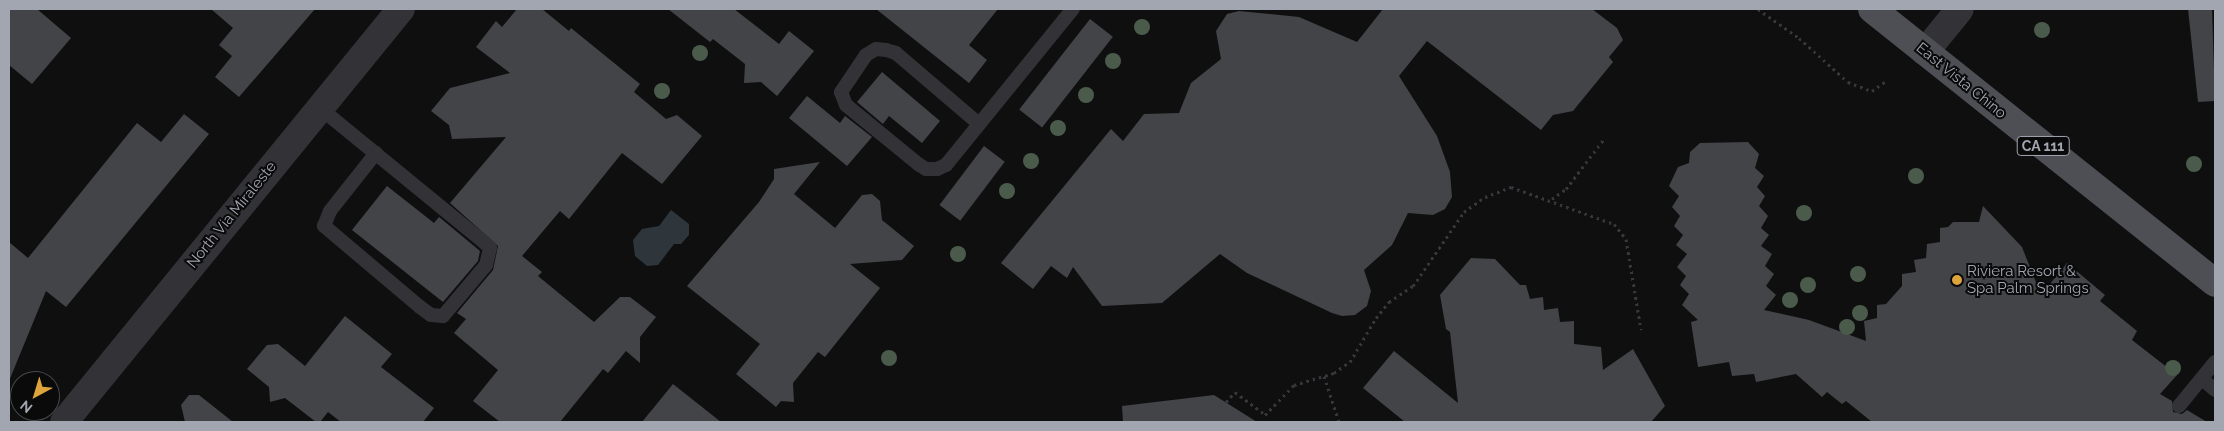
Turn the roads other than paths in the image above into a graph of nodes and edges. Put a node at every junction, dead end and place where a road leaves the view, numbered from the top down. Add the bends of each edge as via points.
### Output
1 (400, 9) edge
2 (1073, 9) edge
3 (1872, 9) edge
4 (1960, 9) edge
5 (1925, 52) junction
6 (320, 108) junction
7 (979, 124) junction
8 (376, 153) junction
9 (2215, 282) edge
10 (2215, 362) edge
11 (2202, 378) junction
12 (2215, 390) edge
13 (2179, 406) dead end
14 (64, 422) edge

1 - 6 street, North Via Miraleste
2 - 7 lane
3 - 5 main road, East Vista Chino / CA 111
4 - 5 street
5 - 9 main road, East Vista Chino / CA 111
6 - 8 lane
6 - 14 street, North Via Miraleste
7 - 7 lane via 946,165 926,169 846,105 841,92 866,55 876,49 886,50 896,54
8 - 8 lane via 490,248 486,265 443,316 431,314 420,307 324,226 330,210
10 - 11 lane
11 - 12 lane
11 - 13 lane

